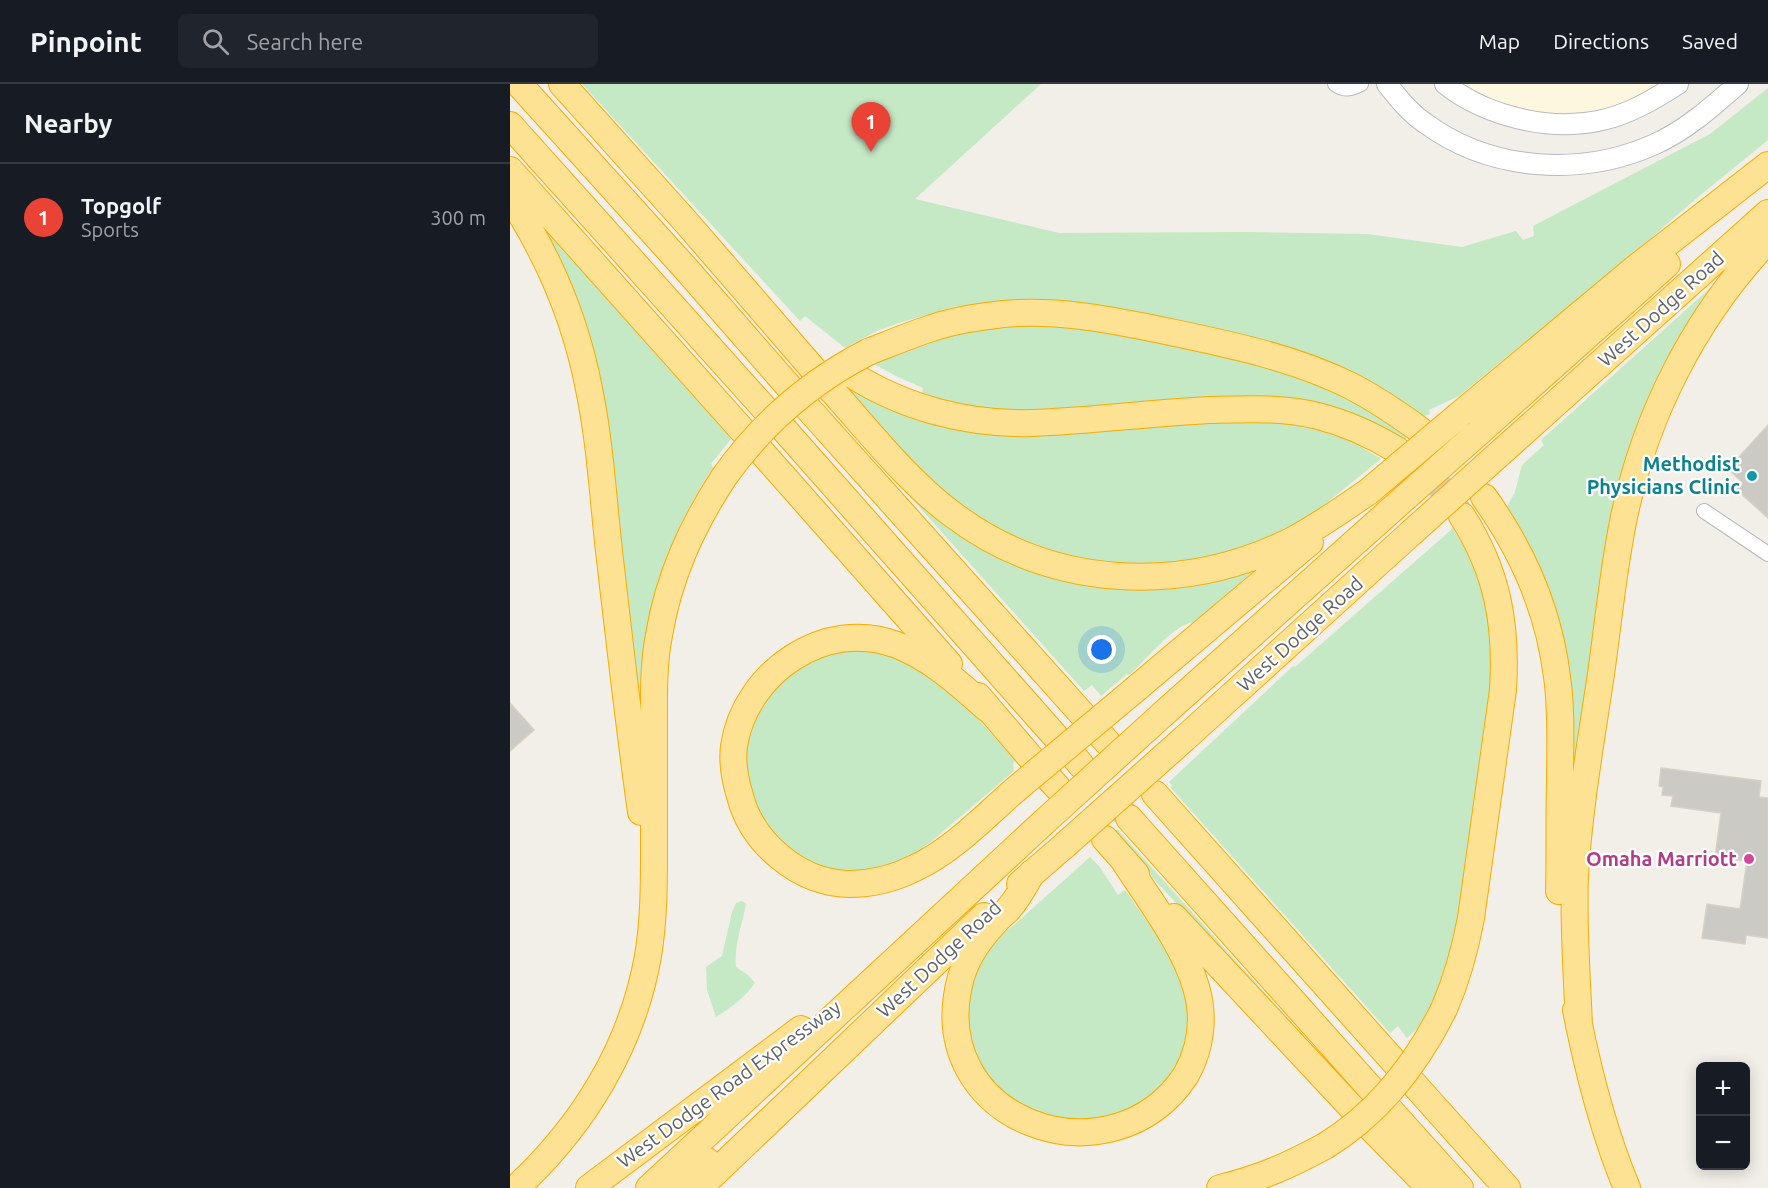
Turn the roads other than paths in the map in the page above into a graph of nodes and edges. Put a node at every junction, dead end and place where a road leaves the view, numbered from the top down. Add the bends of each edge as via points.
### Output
1 (519, 84) edge
2 (562, 84) edge
3 (1335, 84) edge
4 (1361, 84) edge
5 (1387, 84) edge
6 (1445, 84) edge
7 (1678, 84) edge
8 (1738, 84) edge
9 (510, 125) edge
10 (1768, 165) edge
11 (510, 170) edge
12 (1768, 174) edge
13 (510, 197) edge
14 (1768, 213) edge
15 (1768, 240) edge
16 (851, 374) dead end
17 (1420, 430) dead end
18 (1397, 450) tunnel mouth
19 (1368, 492) junction
20 (1484, 497) tunnel mouth
21 (1704, 511) dead end
22 (1462, 516) tunnel mouth
23 (1768, 554) edge
24 (989, 710) junction
25 (1096, 729) dead end
26 (1070, 752) tunnel mouth
27 (1045, 773) dead end
28 (1155, 794) dead end
29 (1129, 818) tunnel mouth
30 (1105, 839) dead end
31 (1124, 861) junction
32 (1032, 873) junction
33 (654, 901) junction
34 (871, 982) junction
35 (1579, 1026) junction
36 (835, 1057) junction
37 (516, 1188) edge
38 (589, 1188) edge
39 (649, 1188) edge
40 (677, 1188) edge
41 (699, 1188) edge
42 (1220, 1188) edge
43 (1430, 1188) edge
44 (1460, 1188) edge
45 (1507, 1188) edge
46 (1628, 1188) edge

1 - 25 highway
2 - 19 highway via 686,222 805,339 824,372 909,476 952,515 998,543 1086,573 1116,577 1195,572 1227,565 1292,540
3 - 4 street via 1346,89
5 - 8 main road via 1437,131 1473,149 1534,165 1600,161 1653,145 1684,128
6 - 7 main road via 1479,106 1533,121 1565,123 1598,121 1625,113
9 - 26 highway
10 - 19 highway, bridge via 1637,267
11 - 24 highway
12 - 34 highway, West Dodge Road, bridge via 1163,714
13 - 33 highway via 559,290 589,388
14 - 32 highway, West Dodge Road, bridge
15 - 35 highway via 1706,318 1670,382 1636,469 1623,522 1575,877
16 - 18 highway via 906,402 963,418 1031,423 1188,411 1277,410 1341,423
17 - 33 highway, bridge via 1367,394 1300,365 1209,341 1077,316 1030,313 933,327 838,368 797,397 748,445 705,505 672,583 659,635 654,684
19 - 24 highway, bridge via 948,848 914,869 886,879 848,884 810,875 778,856 747,817 734,768 738,728 760,686 792,657 811,648 851,638 894,644 931,662
20 - 35 highway via 1516,548 1536,592 1557,676 1561,719 1559,904
21 - 23 street
22 - 42 highway, bridge via 1485,557 1499,602 1504,669 1471,918 1455,983 1422,1050 1370,1112 1325,1146 1288,1166
24 - 27 highway
28 - 45 highway
29 - 44 highway
30 - 31 highway
31 - 32 highway via 1189,966 1197,989 1201,1027 1191,1066 1166,1105 1134,1130 1097,1141 1058,1141 1008,1119 983,1096 959,1045 958,999 970,954 1010,907
31 - 43 highway via 1204,951
32 - 36 highway, West Dodge Road
33 - 37 highway via 641,989 614,1060 575,1123
34 - 38 highway, West Dodge Road Expressway via 783,1042
34 - 39 highway
35 - 46 highway via 1597,1103
36 - 40 highway via 791,1085
36 - 41 highway, West Dodge Road Expressway

